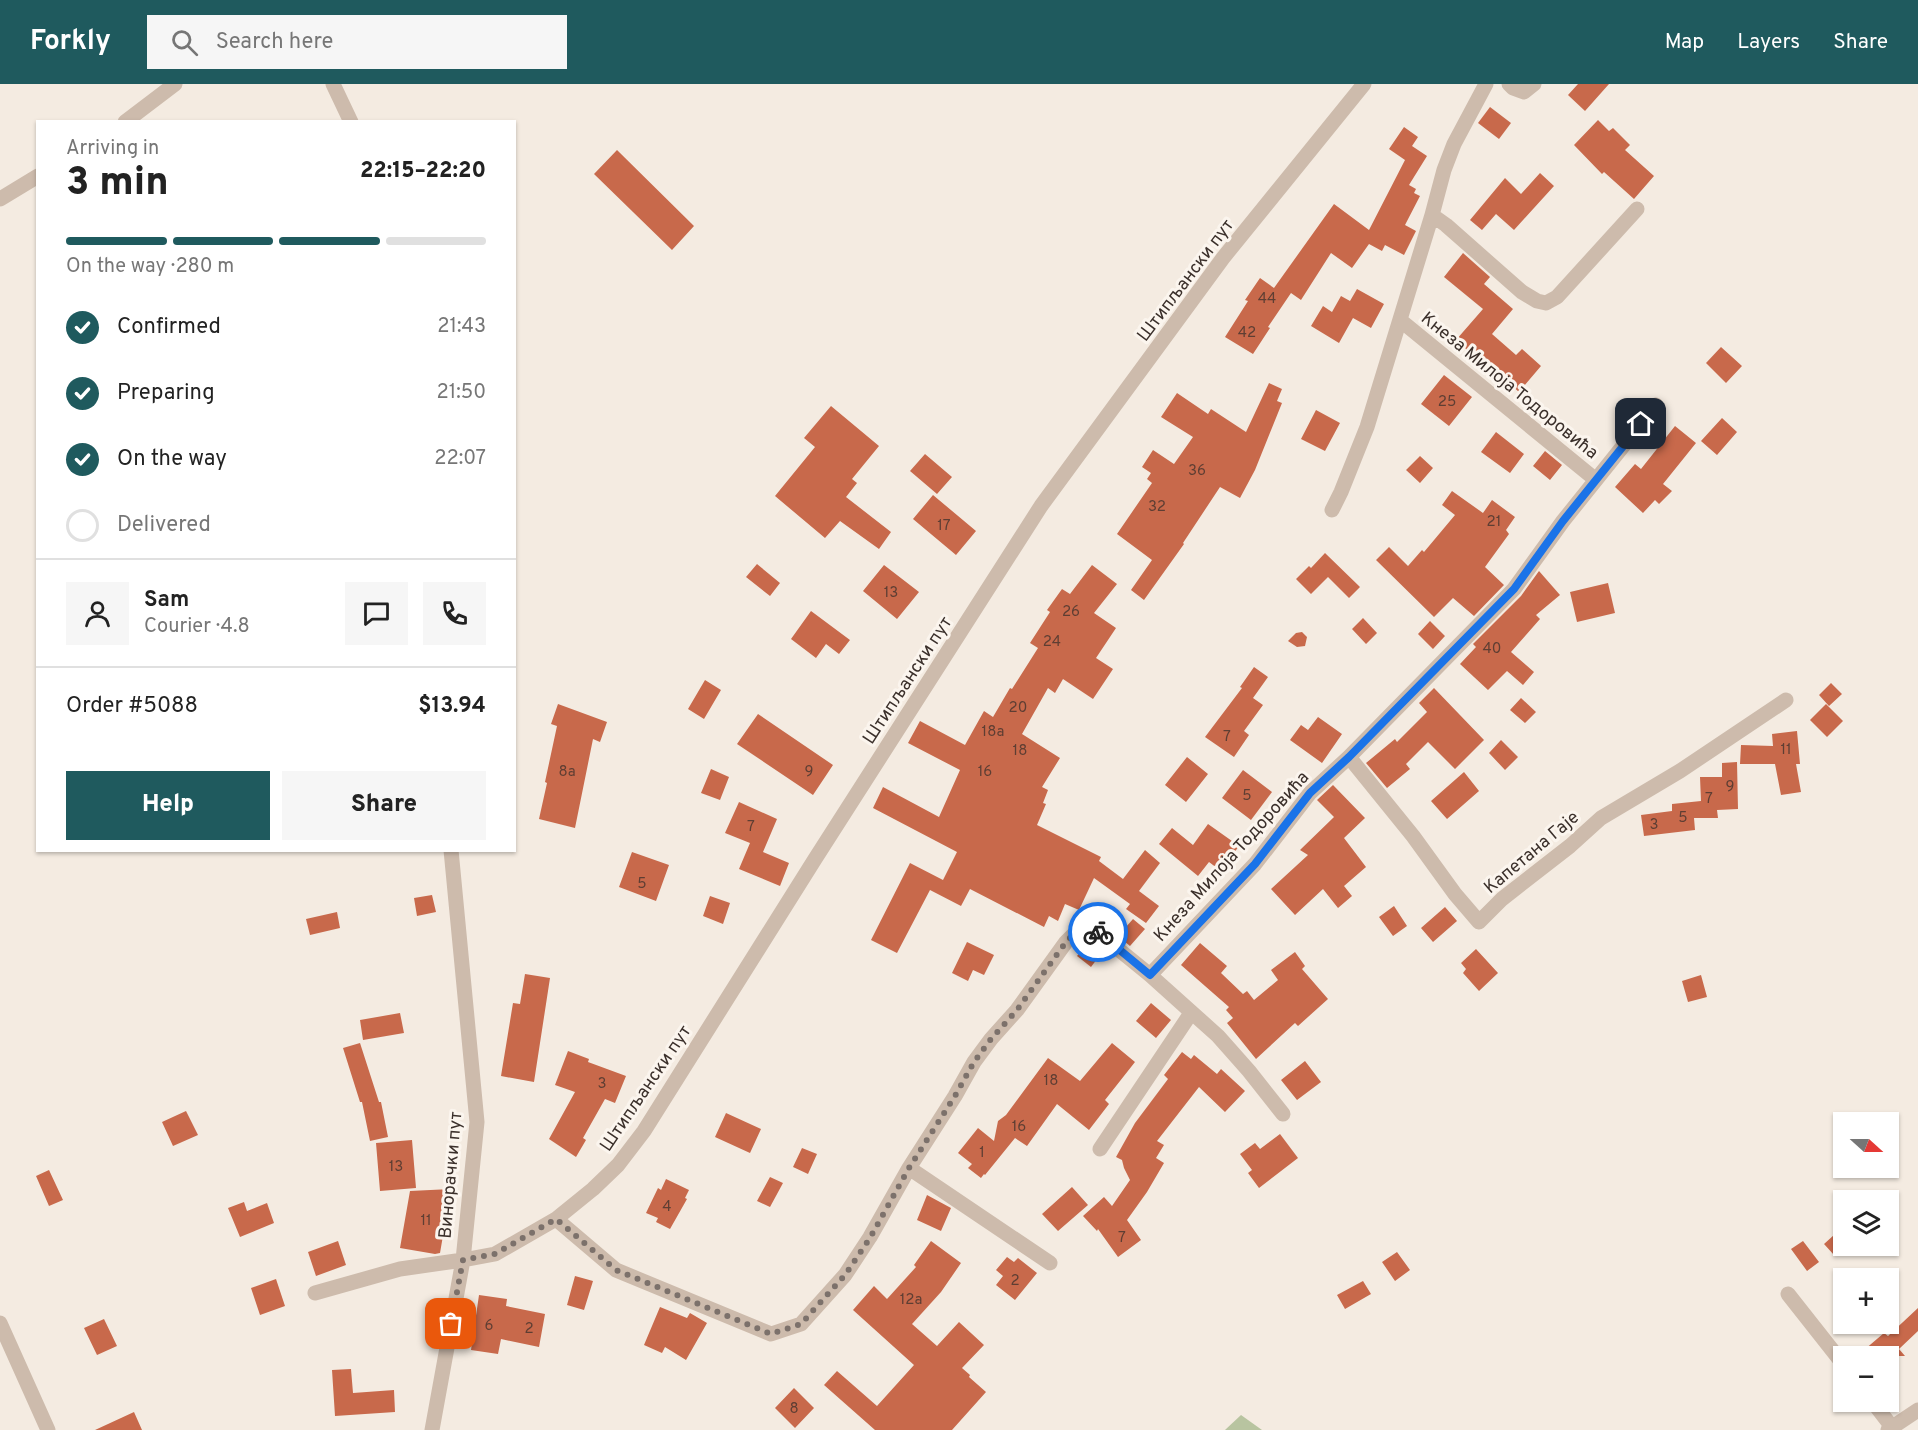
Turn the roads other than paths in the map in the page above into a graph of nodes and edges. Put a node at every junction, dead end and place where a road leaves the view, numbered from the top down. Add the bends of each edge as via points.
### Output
1 (175, 84) edge
2 (333, 84) edge
3 (1364, 84) edge
4 (1486, 84) edge
5 (1509, 84) edge
6 (1534, 84) edge
7 (128, 120) edge
8 (350, 120) edge
9 (36, 177) edge
10 (0, 199) edge
11 (1637, 208) dead end
12 (1432, 216) junction
13 (1400, 321) junction
14 (1656, 405) dead end
15 (1596, 480) junction
16 (1332, 510) dead end
17 (1786, 700) dead end
18 (1349, 757) junction
19 (451, 852) edge
20 (1150, 975) junction
21 (1191, 1013) junction
22 (1283, 1114) dead end
23 (1100, 1149) dead end
24 (909, 1168) junction
25 (556, 1219) junction
26 (463, 1260) junction
27 (1050, 1263) dead end
28 (315, 1293) dead end
29 (1788, 1294) dead end
30 (0, 1323) edge
31 (1833, 1351) edge
32 (1918, 1410) edge
33 (1879, 1412) edge
34 (1890, 1429) edge
35 (48, 1430) edge
36 (432, 1430) edge

1 - 7 street
2 - 8 street
3 - 25 street, Штипљански пут via 1223,258 1041,506 644,1131 618,1165
4 - 12 street, Кнеза Милоја Тодоровића via 1444,170
5 - 6 street via 1524,92
9 - 10 street
11 - 12 street via 1557,297 1546,303 1522,292
12 - 13 street, Кнеза Милоја Тодоровића
13 - 15 street, Кнеза Милоја Тодоровића
13 - 16 street, Кнеза Милоја Тодоровића via 1366,427
14 - 15 street, Кнеза Милоја Тодоровића
15 - 18 street, Кнеза Милоја Тодоровића via 1514,589
17 - 18 street, Капетана Гаје via 1601,818 1479,922
18 - 20 street, Кнеза Милоја Тодоровића via 1310,793 1255,864
19 - 26 street, Винорачки пут via 477,1122
20 - 21 street
20 - 24 street via 1091,927 1074,934 974,1062
21 - 22 street via 1233,1052
21 - 23 street
24 - 25 street via 845,1275 801,1324 771,1334 616,1270
24 - 27 street
25 - 26 street, Штипљански пут via 495,1254
26 - 28 street, Штипљански пут via 400,1269
26 - 36 street, Винорачки пут
29 - 31 street
30 - 35 street
32 - 34 street
33 - 34 street

